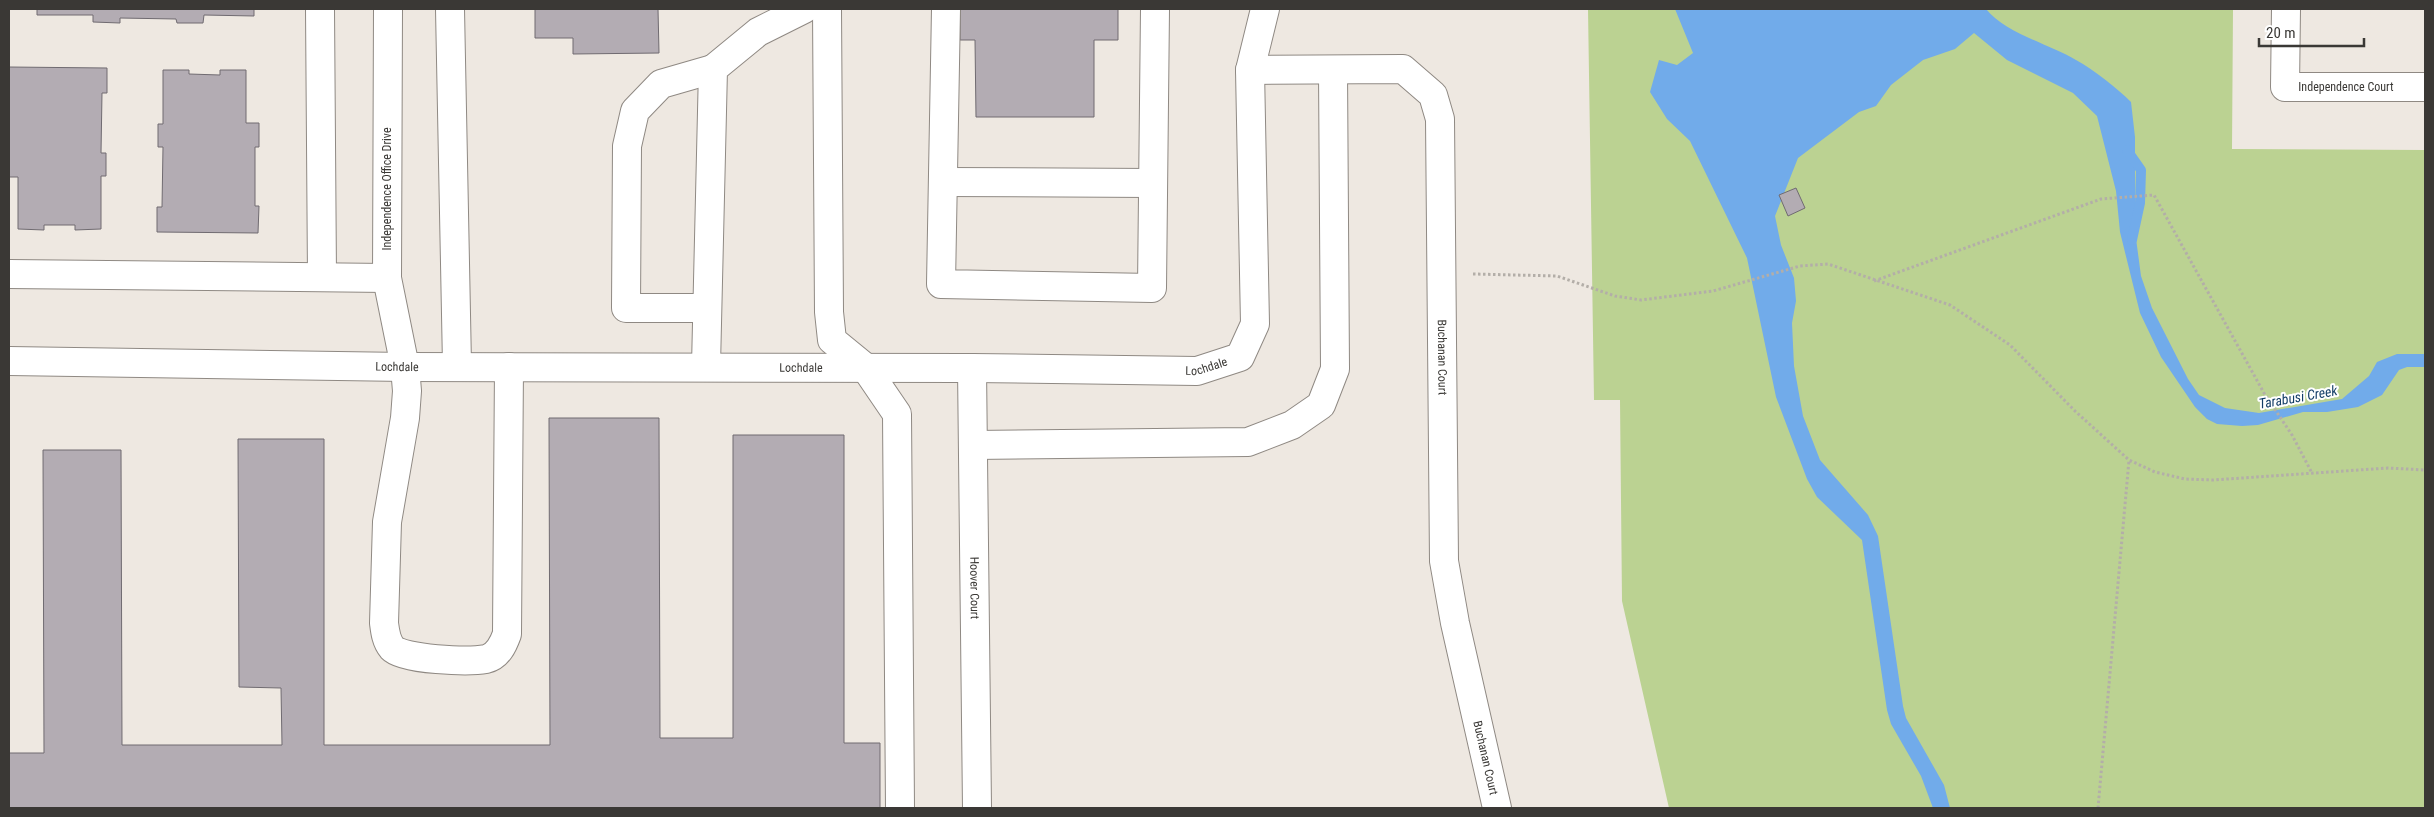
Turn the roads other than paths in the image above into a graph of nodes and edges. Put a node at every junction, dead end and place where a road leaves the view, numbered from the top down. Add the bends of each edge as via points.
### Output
1 (320, 9) edge
2 (388, 9) edge
3 (450, 9) edge
4 (804, 9) edge
5 (827, 9) edge
6 (946, 9) edge
7 (1155, 9) edge
8 (1265, 9) edge
9 (2286, 9) edge
10 (713, 69) junction
11 (1250, 70) junction
12 (1332, 70) junction
13 (2425, 87) edge
14 (943, 182) junction
15 (1153, 184) junction
16 (9, 274) edge
17 (322, 277) junction
18 (387, 278) junction
19 (707, 308) junction
20 (9, 361) edge
21 (457, 365) junction
22 (706, 366) junction
23 (405, 367) junction
24 (509, 367) junction
25 (865, 367) junction
26 (972, 368) junction
27 (973, 445) junction
28 (900, 808) edge
29 (977, 808) edge
30 (1496, 808) edge

1 - 17 street
2 - 18 street, Independence Office Drive
3 - 21 street
4 - 10 street via 758,32
5 - 25 street via 832,340
6 - 14 street
7 - 15 street
8 - 11 street, Lochdale
9 - 13 street, Independence Court via 2285,87
10 - 19 street
10 - 19 street via 661,84 635,111 627,146 626,308
11 - 12 street, Buchanan Court
11 - 26 street, Lochdale via 1255,324 1240,356 1197,371
12 - 27 street via 1336,369 1321,405 1292,425 1248,442
12 - 30 street, Buchanan Court via 1403,69 1433,95 1440,119 1444,560
14 - 15 street
14 - 15 street via 941,284 1152,288
16 - 17 street
17 - 18 street
18 - 23 street, Independence Office Drive
19 - 22 street
20 - 23 street, Lochdale
21 - 23 street, Lochdale
21 - 24 street, Lochdale
22 - 24 street, Lochdale
22 - 25 street, Lochdale
23 - 24 street, Independence Office Drive via 406,418 387,522 384,622 391,647 400,654 434,659 486,659 503,646 507,634
25 - 26 street, Lochdale
25 - 28 street via 897,414
26 - 27 street, Hoover Court
27 - 29 street, Hoover Court

